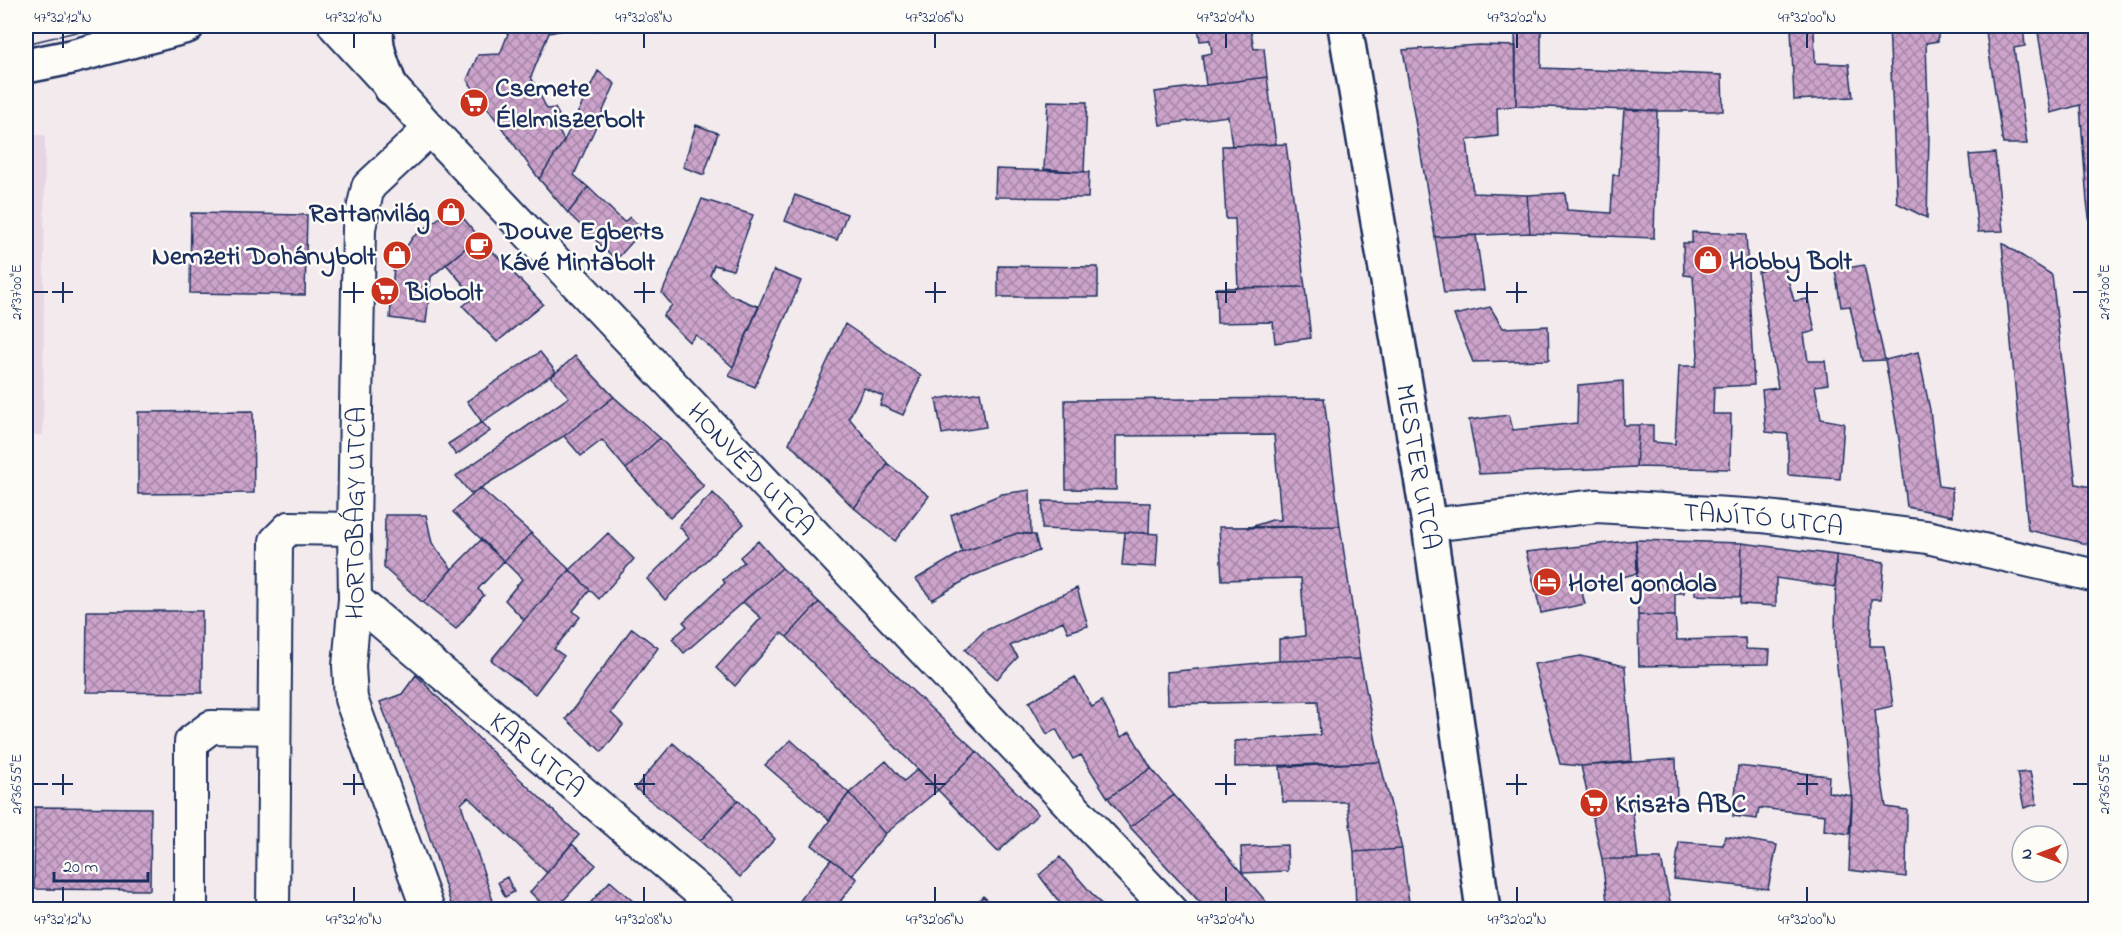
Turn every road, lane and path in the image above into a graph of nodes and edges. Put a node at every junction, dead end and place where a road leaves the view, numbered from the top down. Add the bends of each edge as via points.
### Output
1 (187, 26) edge
2 (335, 26) edge
3 (377, 26) edge
4 (1345, 26) edge
5 (26, 66) edge
6 (391, 88) junction
7 (430, 129) junction
8 (1429, 525) junction
9 (354, 529) junction
10 (2096, 576) edge
11 (355, 599) junction
12 (274, 728) junction
13 (191, 909) edge
14 (273, 909) edge
15 (428, 909) edge
16 (721, 909) edge
17 (1170, 909) edge
18 (1483, 909) edge

1 - 5 street
2 - 6 street, HONVÉD UTCA
3 - 6 street via 381,62
4 - 8 street, MESTER UTCA
6 - 7 street, HONVÉD UTCA
7 - 9 street, HORTOBÁGY UTCA via 368,188 359,228
7 - 17 street, HONVÉD UTCA
8 - 10 street, TANÍTÓ UTCA via 1597,506 1761,516 1927,537
8 - 18 street, MESTER UTCA
9 - 11 street, HORTOBÁGY UTCA
9 - 12 street via 289,528 276,542
11 - 15 street, HORTOBÁGY UTCA via 351,699
11 - 16 street, KAR UTCA
12 - 13 street via 211,727 191,742
12 - 14 street

